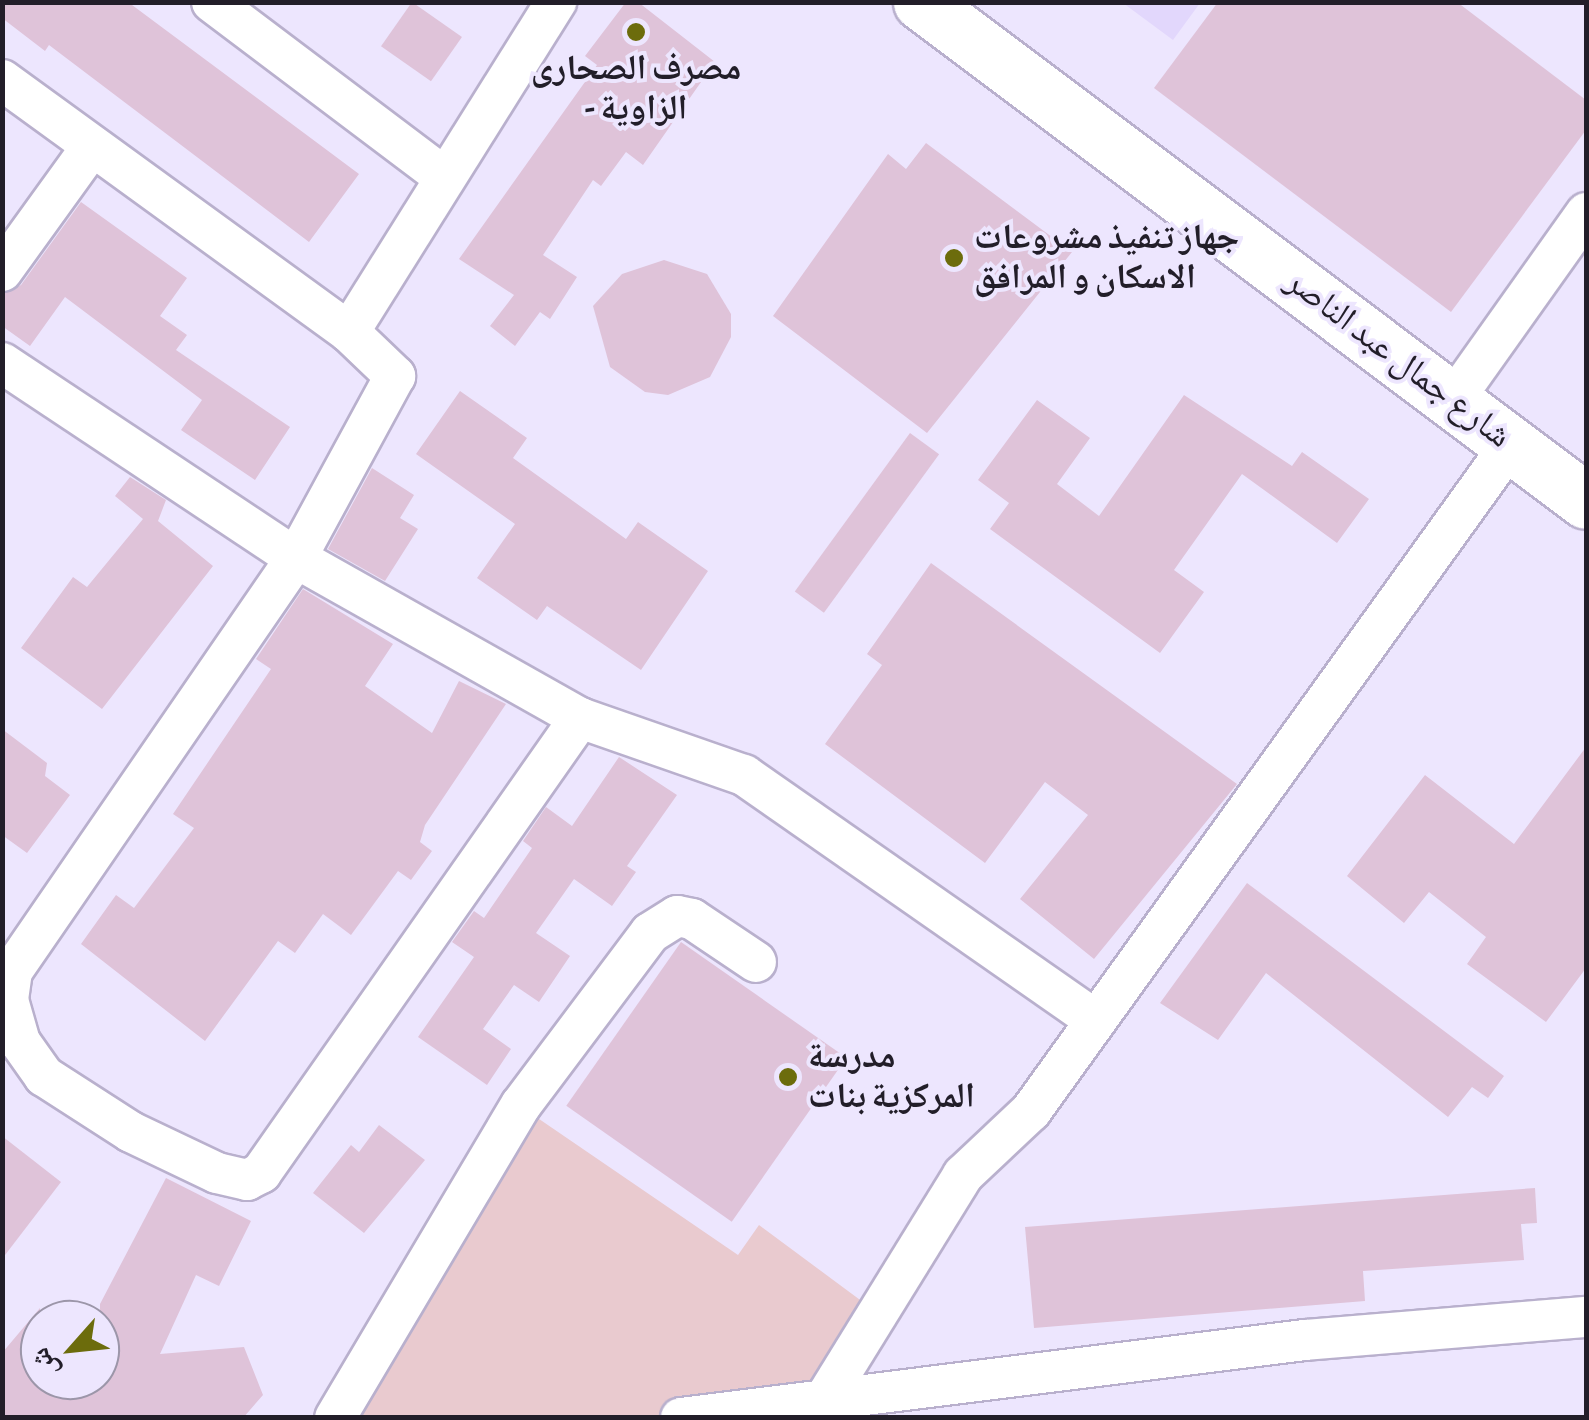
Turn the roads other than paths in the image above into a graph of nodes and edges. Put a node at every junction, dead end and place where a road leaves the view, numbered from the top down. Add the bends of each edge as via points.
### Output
1 (212, 2) edge
2 (556, 2) edge
3 (944, 6) edge
4 (2, 80) edge
5 (92, 146) junction
6 (443, 176) junction
7 (1586, 213) edge
8 (2, 270) edge
9 (349, 332) junction
10 (2, 364) edge
11 (1463, 386) junction
12 (1512, 444) junction
13 (1586, 457) edge
14 (1586, 501) edge
15 (296, 558) junction
16 (580, 718) junction
17 (756, 962) dead end
18 (1096, 1021) junction
19 (1586, 1317) edge
20 (826, 1397) junction
21 (335, 1418) edge
22 (681, 1418) edge

1 - 6 street
2 - 6 street
3 - 11 main road, شارع جمال عبد الناصر
4 - 5 street
5 - 8 street
5 - 9 street
6 - 9 street
7 - 11 street
9 - 15 street via 394,376 392,391
10 - 15 street
11 - 12 main road, شارع جمال عبد الناصر
11 - 13 main road, شارع جمال عبد الناصر
12 - 14 main road, شارع جمال عبد الناصر
12 - 18 street
15 - 16 street
15 - 16 street via 12,972 8,1000 20,1042 44,1076 132,1132 233,1180 261,1173
16 - 18 street via 744,775
17 - 21 street via 692,919 677,916 650,933 521,1105
18 - 20 street via 1031,1111 964,1175
19 - 20 street via 1305,1340
20 - 22 street

